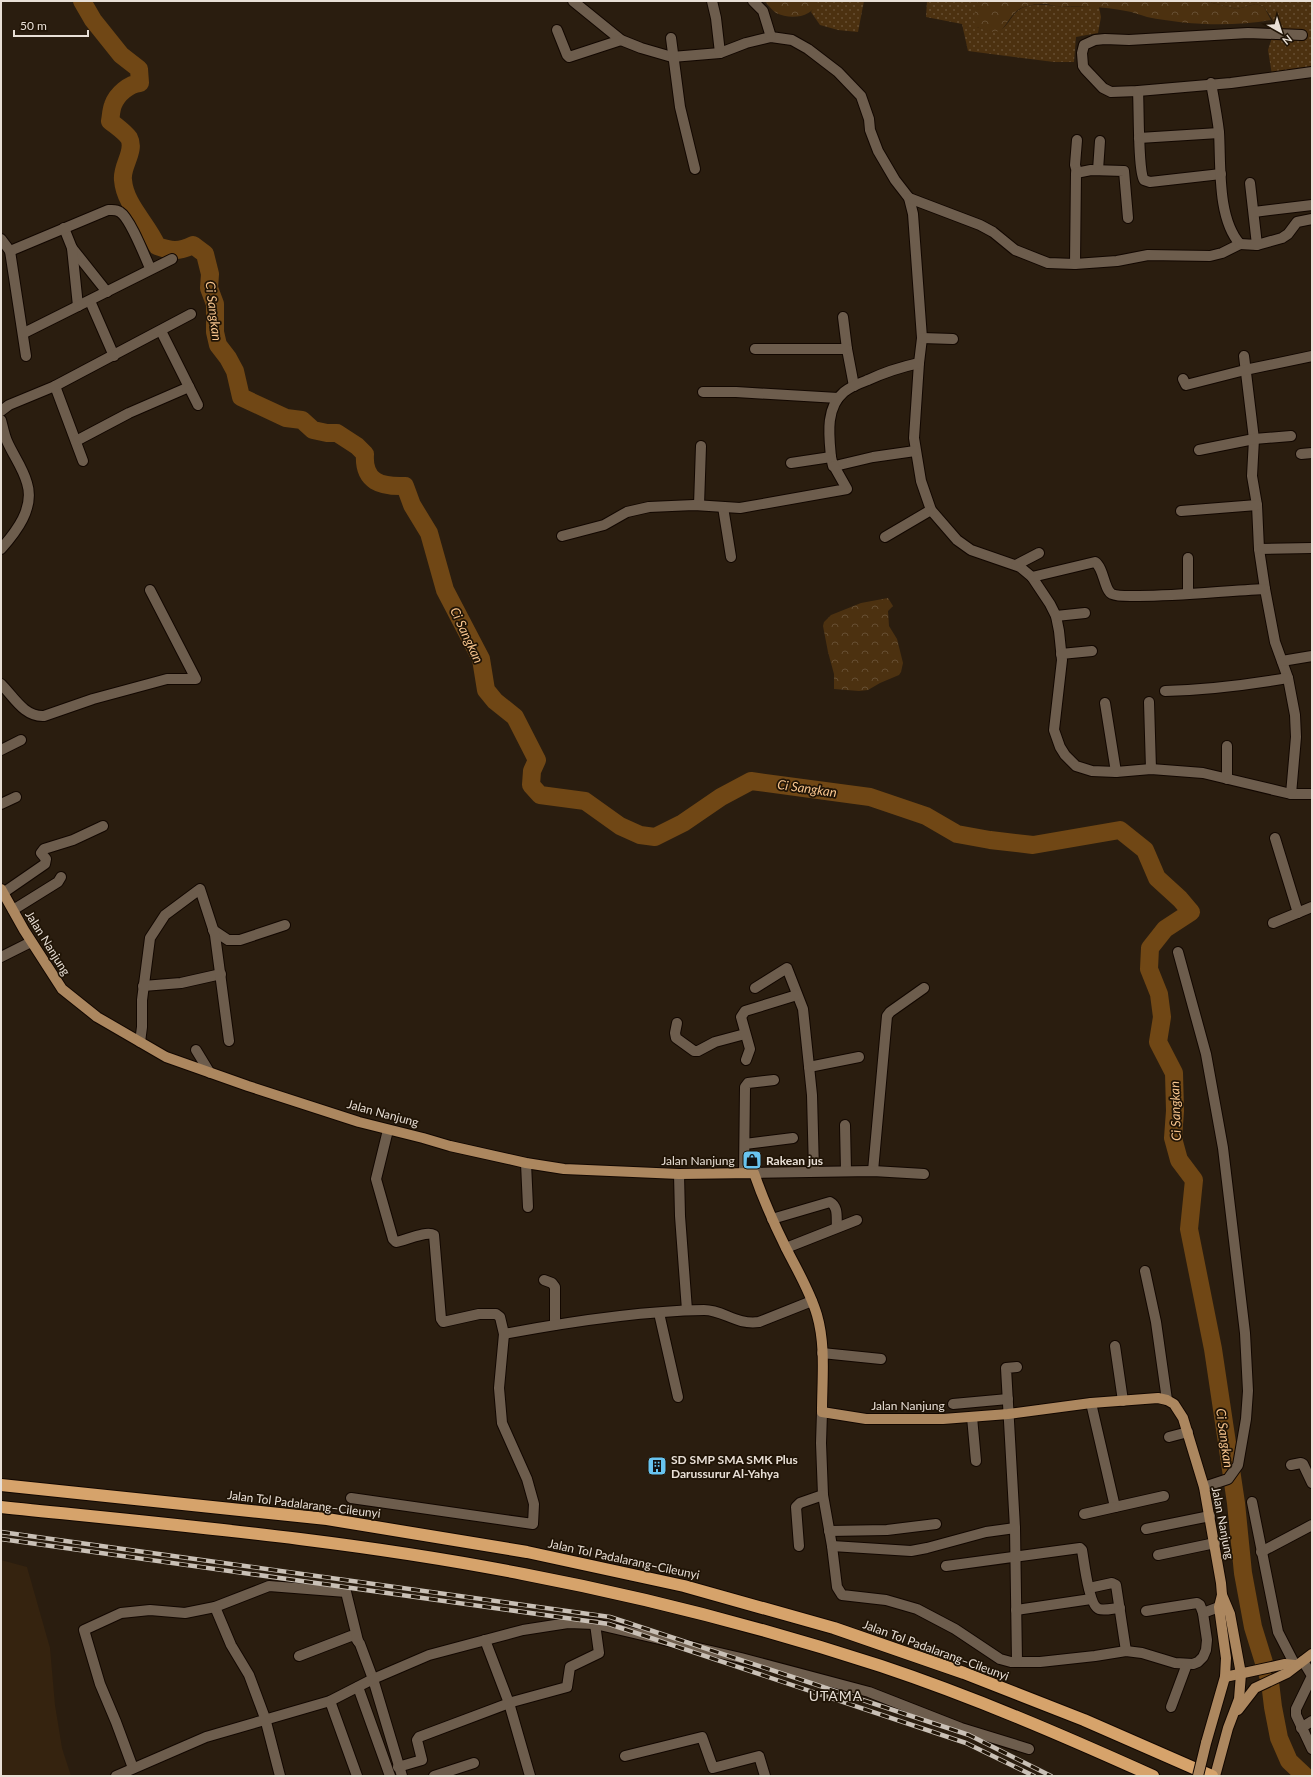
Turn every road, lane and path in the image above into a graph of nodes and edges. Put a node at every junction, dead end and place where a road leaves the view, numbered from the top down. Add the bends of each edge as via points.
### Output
1 (573, 1) edge
2 (712, 1) edge
3 (754, 1) edge
4 (557, 30) dead end
5 (1302, 34) dead end
6 (771, 37) junction
7 (671, 38) dead end
8 (621, 40) junction
9 (720, 53) junction
10 (672, 57) junction
11 (1312, 72) edge
12 (1211, 83) junction
13 (1138, 92) junction
14 (1219, 134) junction
15 (1139, 138) junction
16 (1077, 140) dead end
17 (1100, 141) dead end
18 (695, 168) dead end
19 (1098, 170) junction
20 (1077, 172) junction
21 (1221, 174) junction
22 (1250, 183) dead end
23 (909, 198) junction
24 (1312, 205) edge
25 (1254, 212) junction
26 (1128, 218) dead end
27 (1312, 219) edge
28 (64, 228) junction
29 (1, 239) edge
30 (1240, 244) junction
31 (1257, 245) junction
32 (72, 248) junction
33 (10, 251) junction
34 (172, 259) dead end
35 (1075, 264) junction
36 (150, 268) junction
37 (107, 292) junction
38 (90, 301) junction
39 (78, 306) junction
40 (191, 314) dead end
41 (843, 318) dead end
42 (161, 331) junction
43 (24, 333) junction
44 (922, 338) junction
45 (953, 339) dead end
46 (755, 349) dead end
47 (847, 349) junction
48 (26, 356) dead end
49 (114, 356) junction
50 (1244, 356) dead end
51 (1312, 356) edge
52 (918, 363) junction
53 (1245, 370) junction
54 (1183, 379) dead end
55 (55, 386) junction
56 (854, 386) junction
57 (189, 387) junction
58 (703, 392) dead end
59 (838, 398) junction
60 (198, 405) dead end
61 (1, 410) edge
62 (1, 420) edge
63 (1291, 436) dead end
64 (1254, 439) junction
65 (76, 441) junction
66 (701, 446) dead end
67 (1200, 450) dead end
68 (915, 451) junction
69 (1312, 453) edge
70 (1301, 454) dead end
71 (83, 461) dead end
72 (791, 463) dead end
73 (836, 463) junction
74 (698, 505) junction
75 (1257, 505) junction
76 (723, 507) junction
77 (931, 510) junction
78 (1181, 511) dead end
79 (562, 536) dead end
80 (885, 537) dead end
81 (1312, 548) edge
82 (1, 549) edge
83 (1259, 549) junction
84 (1039, 553) dead end
85 (731, 557) dead end
86 (1188, 558) dead end
87 (1016, 565) junction
88 (1032, 577) junction
89 (1265, 589) junction
90 (150, 590) dead end
91 (1188, 594) junction
92 (1085, 613) dead end
93 (1056, 616) junction
94 (1092, 650) dead end
95 (1061, 654) junction
96 (1312, 656) edge
97 (1282, 661) junction
98 (1288, 678) junction
99 (1, 684) edge
100 (1165, 691) dead end
101 (1149, 702) dead end
102 (1105, 703) dead end
103 (21, 740) dead end
104 (1227, 746) dead end
105 (1, 750) edge
106 (1151, 769) junction
107 (1116, 772) junction
108 (1226, 779) junction
109 (1291, 794) junction
110 (1312, 794) edge
111 (16, 797) dead end
112 (1, 804) edge
113 (103, 826) dead end
114 (1275, 838) dead end
115 (61, 877) dead end
116 (2, 891) edge
117 (1312, 907) edge
118 (13, 910) junction
119 (1298, 913) junction
120 (1272, 923) dead end
121 (285, 926) dead end
122 (213, 930) junction
123 (31, 942) junction
124 (1178, 952) dead end
125 (1, 957) edge
126 (221, 974) junction
127 (143, 986) junction
128 (755, 988) dead end
129 (924, 988) dead end
130 (797, 995) junction
131 (677, 1023) dead end
132 (745, 1034) junction
133 (229, 1041) dead end
134 (140, 1042) junction
135 (196, 1050) dead end
136 (859, 1057) dead end
137 (746, 1060) dead end
138 (809, 1067) junction
139 (210, 1073) junction
140 (774, 1080) dead end
141 (845, 1125) dead end
142 (388, 1130) junction
143 (792, 1138) dead end
144 (744, 1144) junction
145 (526, 1163) junction
146 (814, 1171) junction
147 (846, 1171) junction
148 (873, 1171) junction
149 (749, 1173) junction
150 (679, 1174) junction
151 (924, 1174) dead end
152 (528, 1207) dead end
153 (772, 1219) junction
154 (857, 1220) dead end
155 (837, 1227) junction
156 (786, 1248) junction
157 (1145, 1271) dead end
158 (544, 1280) dead end
159 (812, 1301) junction
160 (687, 1310) junction
161 (659, 1313) junction
162 (555, 1325) junction
163 (504, 1334) junction
164 (1115, 1346) dead end
165 (822, 1353) junction
166 (881, 1359) dead end
167 (1017, 1367) dead end
168 (678, 1397) dead end
169 (1008, 1399) junction
170 (1167, 1400) junction
171 (1123, 1401) junction
172 (1091, 1403) junction
173 (953, 1404) dead end
174 (822, 1412) junction
175 (1008, 1414) junction
176 (972, 1417) junction
177 (1188, 1432) junction
178 (1169, 1437) dead end
179 (976, 1461) dead end
180 (1291, 1465) dead end
181 (1312, 1483) edge
182 (1, 1485) edge
183 (1204, 1487) junction
184 (823, 1495) junction
185 (1164, 1496) dead end
186 (351, 1498) dead end
187 (1252, 1502) dead end
188 (1, 1508) edge
189 (1115, 1508) junction
190 (1084, 1514) dead end
191 (1210, 1516) junction
192 (936, 1524) dead end
193 (1311, 1527) edge
194 (1015, 1528) junction
195 (1146, 1529) dead end
196 (829, 1531) junction
197 (1215, 1543) junction
198 (798, 1546) dead end
199 (832, 1546) junction
200 (1261, 1552) junction
201 (1158, 1555) dead end
202 (1016, 1557) junction
203 (946, 1566) dead end
204 (1089, 1588) junction
205 (1222, 1595) junction
206 (1091, 1599) junction
207 (215, 1607) junction
208 (1219, 1607) junction
209 (1120, 1608) junction
210 (1016, 1610) junction
211 (1146, 1611) dead end
212 (1203, 1613) junction
213 (595, 1624) junction
214 (358, 1640) junction
215 (485, 1640) junction
216 (1126, 1651) junction
217 (1312, 1654) edge
218 (299, 1656) dead end
219 (1017, 1662) junction
220 (1187, 1664) junction
221 (1292, 1666) junction
222 (1241, 1674) junction
223 (1225, 1677) junction
224 (374, 1679) junction
225 (358, 1687) junction
226 (330, 1701) junction
227 (509, 1704) junction
228 (1171, 1707) dead end
229 (1233, 1718) junction
230 (265, 1721) junction
231 (1312, 1721) edge
232 (1301, 1728) junction
233 (1029, 1749) dead end
234 (1312, 1749) edge
235 (624, 1756) dead end
236 (385, 1763) junction
237 (474, 1763) dead end
238 (399, 1767) edge
239 (133, 1768) junction
240 (116, 1776) edge
241 (280, 1776) edge
242 (357, 1776) edge
243 (390, 1776) edge
244 (434, 1776) edge
245 (530, 1776) edge
246 (765, 1776) edge
247 (1153, 1776) edge
248 (1198, 1776) edge
249 (1214, 1776) edge

1 - 8 street
2 - 9 street
3 - 6 street via 763,11
4 - 8 street via 569,57
5 - 13 street via 1248,33 1129,40 1105,39 1084,45 1083,66 1102,88 1111,92
6 - 9 street
6 - 23 street via 792,40 808,49 856,89 865,103 870,130 878,151
7 - 10 street
8 - 10 street
9 - 10 street
10 - 18 street via 685,133
11 - 12 street via 1259,80
12 - 13 street
12 - 14 street
13 - 15 street
14 - 15 street
14 - 21 street
15 - 21 street via 1142,177 1147,182
16 - 20 street
17 - 19 street
19 - 20 street
19 - 26 street via 1124,172
20 - 35 street
21 - 30 street via 1227,223
22 - 25 street
23 - 35 street via 980,225 1015,250 1038,260
23 - 44 street via 915,226
24 - 25 street
25 - 31 street
27 - 31 street via 1297,222 1282,238
28 - 32 street
28 - 33 street
28 - 36 street via 108,210 120,211 136,237
29 - 33 street
30 - 31 street
30 - 35 street via 1210,256 1148,255 1117,261
32 - 37 street
32 - 39 street
33 - 43 street
34 - 36 street
36 - 37 street
37 - 38 street
38 - 39 street
38 - 49 street
39 - 43 street
40 - 42 street
41 - 47 street
42 - 49 street
42 - 57 street
43 - 48 street
44 - 45 street
44 - 52 street
46 - 47 street
47 - 56 street
49 - 55 street
50 - 53 street
51 - 53 street
52 - 56 street via 886,372
52 - 68 street
53 - 54 street via 1186,386
53 - 64 street
55 - 61 street
55 - 65 street
56 - 59 street
57 - 60 street
57 - 65 street via 129,413
58 - 59 street
59 - 73 street via 830,421
62 - 82 street via 7,441 29,488 28,503 22,520
63 - 64 street
64 - 67 street
64 - 75 street via 1252,476
65 - 71 street
66 - 74 street
68 - 73 street
68 - 77 street via 920,481
69 - 70 street
72 - 73 street
73 - 76 street via 847,489 750,507
74 - 76 street
74 - 79 street via 649,507 627,512 604,525
75 - 78 street
75 - 83 street
76 - 85 street
77 - 80 street
77 - 87 street via 947,531 964,546
81 - 83 street
83 - 89 street
84 - 87 street
86 - 91 street
87 - 88 street
88 - 91 street via 1095,562 1111,594
88 - 93 street
89 - 91 street
89 - 97 street via 1275,642
90 - 99 street via 196,679 167,679 93,699 44,716 25,711
92 - 93 street
93 - 95 street via 1060,631
94 - 95 street
95 - 107 street via 1061,677 1054,730 1060,747 1076,766
96 - 97 street
97 - 98 street
98 - 100 street via 1240,686
98 - 109 street via 1296,737
101 - 106 street
102 - 107 street
103 - 105 street
104 - 108 street
106 - 107 street
106 - 108 street via 1203,773
108 - 109 street
109 - 110 street
111 - 112 street
113 - 116 street via 73,840 44,849 41,853 46,859 45,864
114 - 119 street
115 - 118 street via 58,882
116 - 118 main road, Jalan Nanjung
117 - 119 street
118 - 123 main road, Jalan Nanjung
119 - 120 street
121 - 122 street via 240,940 228,940
122 - 126 street
122 - 127 street via 200,890 165,915 153,932
123 - 125 street
123 - 134 main road, Jalan Nanjung via 62,989 97,1017
124 - 183 street via 1206,1054 1223,1148 1245,1333 1248,1391 1238,1465 1224,1482
126 - 127 street via 181,983
126 - 133 street
127 - 134 street
128 - 130 street via 787,968
129 - 148 street via 887,1016
130 - 132 street via 745,1011 741,1017
130 - 138 street via 803,1009
131 - 132 street via 676,1038 694,1051
132 - 137 street via 750,1049
134 - 139 main road, Jalan Nanjung via 166,1057
135 - 139 street
136 - 138 street
138 - 146 street
139 - 142 main road, Jalan Nanjung
140 - 144 street via 746,1084
141 - 147 street
142 - 145 main road, Jalan Nanjung
142 - 163 street via 376,1179 393,1239 398,1242 426,1234 433,1234 436,1238 442,1322 479,1314 496,1314 500,1317
143 - 144 street
144 - 149 street
145 - 150 main road, Jalan Nanjung via 564,1169
145 - 152 street
146 - 147 street
146 - 149 street
147 - 148 street
148 - 151 street
149 - 150 main road, Jalan Nanjung
149 - 153 main road
150 - 160 street
153 - 155 street via 830,1202 836,1209
153 - 156 main road
154 - 155 street
155 - 156 street
156 - 159 main road
157 - 170 street via 1156,1322
158 - 162 street via 555,1287
159 - 160 street via 759,1322 738,1321 709,1310
159 - 165 main road via 821,1333
160 - 161 street
161 - 162 street
161 - 168 street
162 - 163 street
163 - 186 street via 499,1388 502,1423 527,1479 534,1504 532,1524
164 - 171 street
165 - 166 street
165 - 174 main road
167 - 169 street via 1006,1368
169 - 173 street
169 - 175 street
170 - 171 main road, Jalan Nanjung via 1158,1398
170 - 177 main road, Jalan Nanjung via 1179,1410
171 - 172 main road, Jalan Nanjung
172 - 175 main road, Jalan Nanjung
172 - 189 street
174 - 176 main road, Jalan Nanjung via 866,1419
174 - 184 street
175 - 176 main road, Jalan Nanjung
175 - 194 street
176 - 179 street
177 - 178 street
177 - 183 main road, Jalan Nanjung
180 - 181 street via 1303,1464
182 - 249 highway, Jalan Tol Padalarang–Cileunyi via 327,1519 527,1552 684,1586 834,1628 949,1668 1084,1720
183 - 191 main road, Jalan Nanjung
184 - 196 street
184 - 198 street via 800,1503 796,1507
185 - 189 street
187 - 200 street
188 - 247 highway via 361,1546 523,1574 679,1608 746,1625 884,1667 1078,1742
189 - 190 street
191 - 195 street
191 - 197 main road, Jalan Nanjung
192 - 196 street via 887,1530
193 - 200 street
194 - 199 street via 986,1532 911,1551
194 - 202 street
196 - 199 street
197 - 201 street
197 - 205 main road, Jalan Nanjung
199 - 219 street via 837,1587 842,1595 886,1600 917,1609 955,1629 1000,1659
200 - 221 street via 1278,1632
202 - 203 street
202 - 204 street via 1080,1548
202 - 210 street
204 - 206 street
204 - 209 street via 1115,1584
205 - 208 main road, Jalan Nanjung
205 - 222 main road, Jalan Nanjung via 1230,1614
206 - 209 street via 1100,1609
206 - 210 street
207 - 214 street via 269,1586 346,1592
207 - 230 street via 231,1645 249,1675
207 - 239 street via 185,1613 150,1610 121,1613 84,1630 100,1684
208 - 212 street
208 - 223 main road, Jalan Nanjung via 1226,1658
209 - 216 street
210 - 219 street
211 - 212 street via 1197,1603
212 - 220 street via 1206,1650 1198,1662
213 - 215 street via 568,1623 545,1626
213 - 227 street via 599,1653 570,1667 567,1687
213 - 233 street via 741,1658 869,1692 961,1728
214 - 218 street via 351,1636
214 - 224 street
215 - 224 street via 429,1655
215 - 227 street
216 - 219 street
216 - 220 street
217 - 221 main road
220 - 228 street
221 - 222 main road
221 - 229 main road via 1261,1684 1248,1696
221 - 232 street via 1312,1676 1296,1711
222 - 223 main road
222 - 229 main road, Jalan Nanjung via 1239,1699
223 - 248 main road, Jalan Nanjung, bridge
224 - 225 street
224 - 238 street
225 - 226 street
225 - 236 street
226 - 230 street
226 - 242 street
227 - 238 street via 420,1737 417,1740 422,1760
227 - 245 street
229 - 249 main road, Jalan Nanjung
230 - 239 street via 206,1737
230 - 241 street
231 - 232 street
232 - 234 street
235 - 246 street via 702,1737 713,1768 759,1756
236 - 238 street
236 - 243 street
237 - 244 street
239 - 240 street

